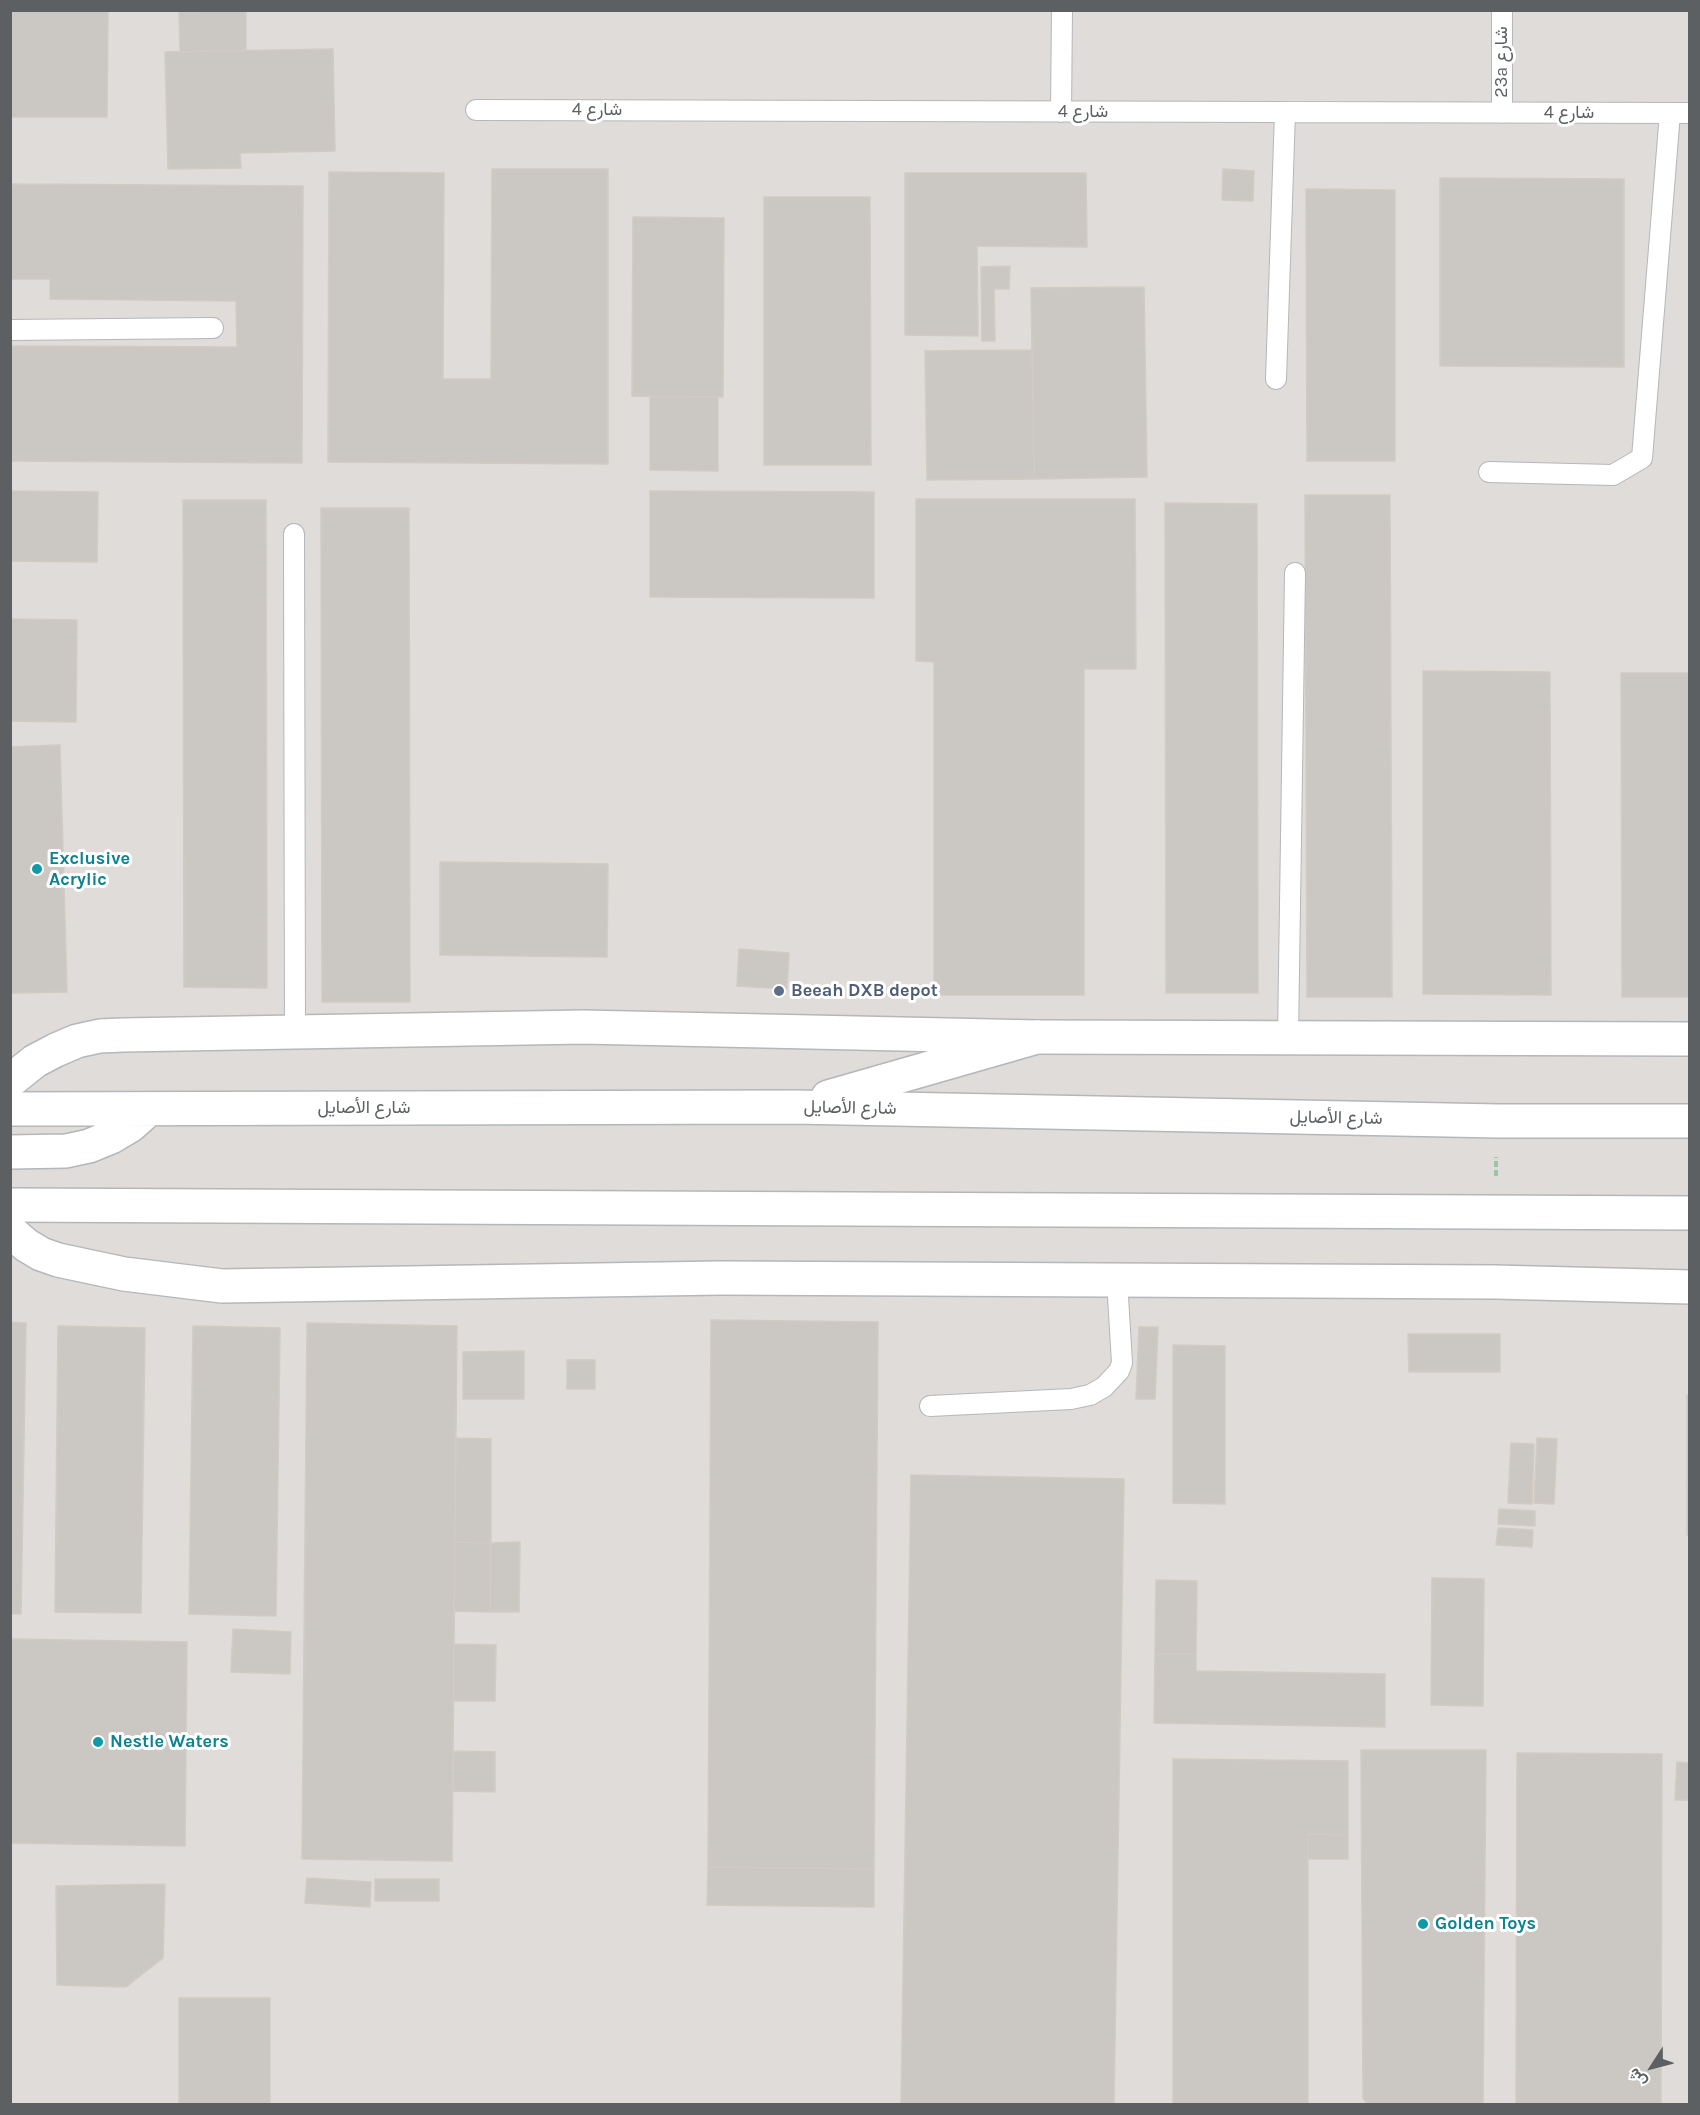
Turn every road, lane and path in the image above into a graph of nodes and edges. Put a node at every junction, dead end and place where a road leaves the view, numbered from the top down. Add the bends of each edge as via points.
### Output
1 (1062, 10) edge
2 (1503, 10) edge
3 (476, 110) dead end
4 (1061, 112) junction
5 (1285, 112) junction
6 (1502, 113) junction
7 (1680, 113) edge
8 (213, 328) dead end
9 (10, 330) edge
10 (1275, 379) dead end
11 (1489, 472) dead end
12 (294, 534) dead end
13 (1295, 573) dead end
14 (296, 1032) junction
15 (1037, 1037) junction
16 (1288, 1037) junction
17 (1689, 1039) edge
18 (10, 1081) edge
19 (795, 1107) junction
20 (10, 1109) edge
21 (149, 1109) junction
22 (1498, 1121) junction
23 (1689, 1121) edge
24 (10, 1152) edge
25 (10, 1205) edge
26 (1494, 1213) junction
27 (1689, 1214) edge
28 (10, 1231) edge
29 (1117, 1280) junction
30 (1689, 1287) edge
31 (930, 1406) dead end

1 - 4 lane
2 - 6 lane, 23a شارع
3 - 4 lane, شارع 4
4 - 5 lane, شارع 4
5 - 6 lane, شارع 4
5 - 10 lane
6 - 7 lane, شارع 4
7 - 11 lane via 1642,458 1613,475
8 - 9 lane
12 - 14 lane
13 - 16 lane
14 - 15 main road via 583,1027
14 - 18 main road via 100,1036 56,1050
15 - 16 main road
15 - 19 main road
16 - 17 main road
19 - 21 main road, شارع الأصايل
19 - 22 main road, شارع الأصايل
20 - 21 main road, شارع الأصايل
21 - 24 main road via 132,1125 89,1146
22 - 23 main road, شارع الأصايل
22 - 26 path
25 - 26 main road
26 - 27 main road
28 - 29 main road via 33,1249 58,1260 124,1274 222,1286 721,1278
29 - 30 main road
29 - 31 lane via 1122,1363 1104,1387 1071,1399

